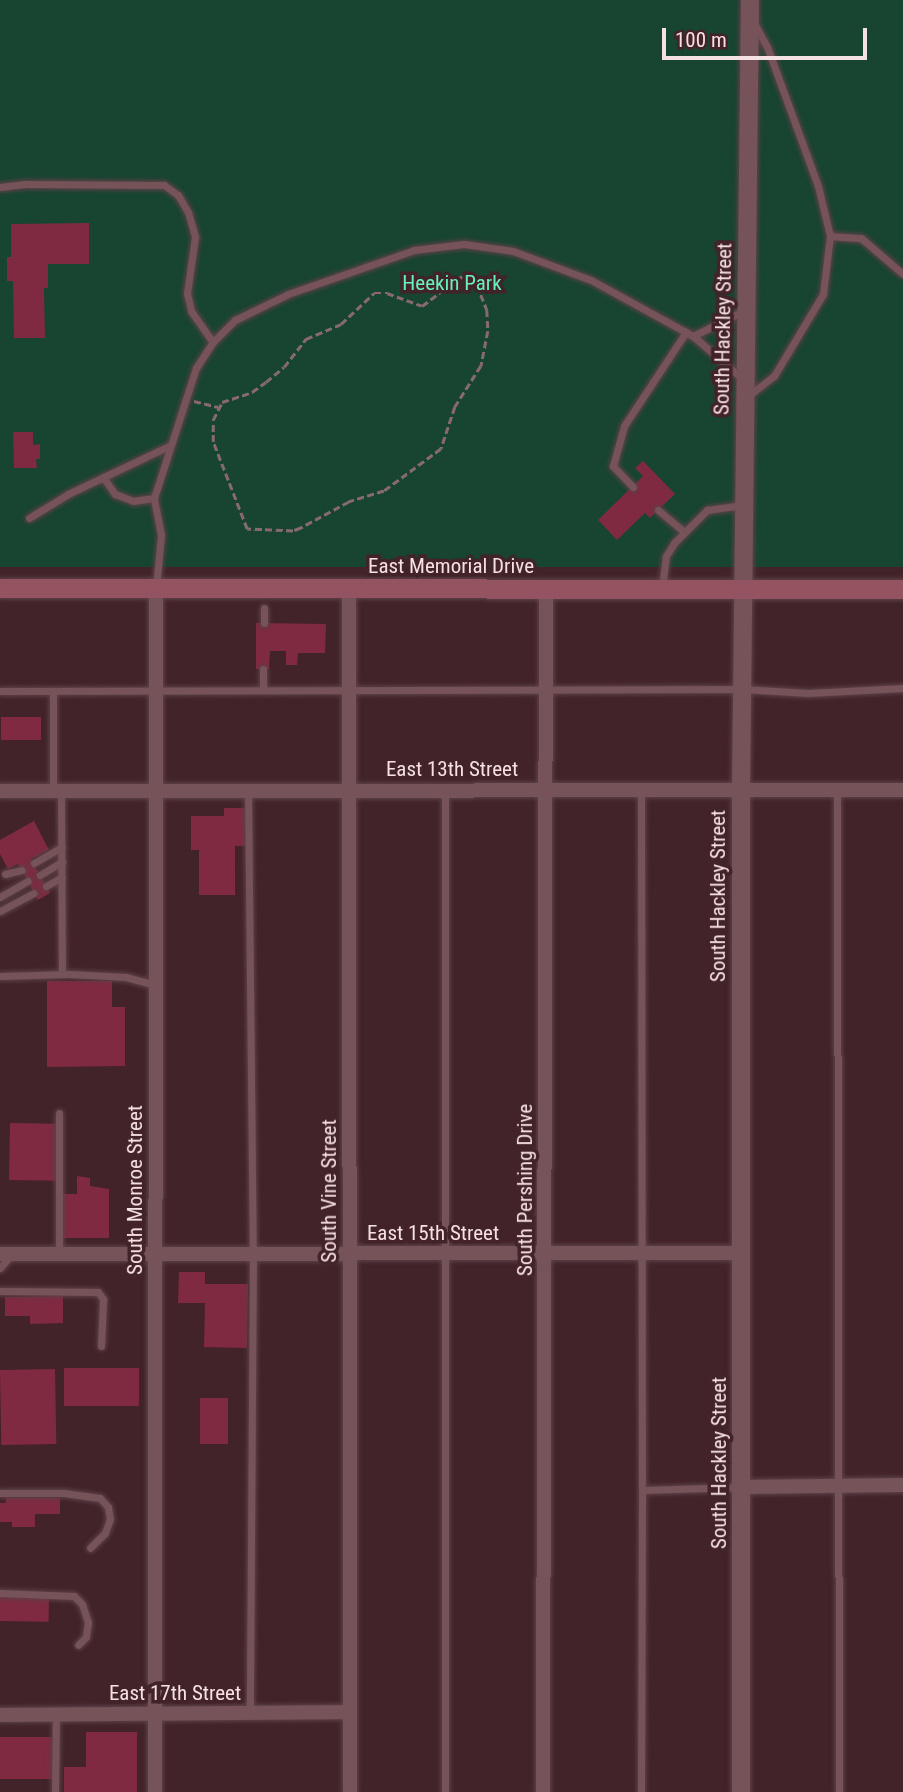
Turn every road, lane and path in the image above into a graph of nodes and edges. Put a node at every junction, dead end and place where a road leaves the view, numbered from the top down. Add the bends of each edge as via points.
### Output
1 (750, 7) edge
2 (0, 187) edge
3 (830, 236) junction
4 (903, 274) edge
5 (746, 309) junction
6 (689, 334) junction
7 (213, 342) junction
8 (745, 389) junction
9 (188, 399) junction
10 (218, 407) junction
11 (169, 446) junction
12 (103, 477) junction
13 (633, 487) dead end
14 (154, 498) junction
15 (743, 505) junction
16 (659, 510) dead end
17 (29, 518) dead end
18 (684, 533) junction
19 (0, 588) edge
20 (156, 589) junction
21 (349, 589) junction
22 (546, 589) junction
23 (662, 589) junction
24 (742, 589) junction
25 (903, 589) edge
26 (264, 608) dead end
27 (264, 623) dead end
28 (263, 669) dead end
29 (903, 688) edge
30 (263, 690) junction
31 (742, 690) junction
32 (0, 691) edge
33 (53, 691) junction
34 (349, 691) junction
35 (156, 692) junction
36 (544, 692) junction
37 (350, 790) junction
38 (445, 790) junction
39 (741, 790) junction
40 (837, 790) junction
41 (903, 790) edge
42 (0, 791) edge
43 (57, 791) junction
44 (156, 791) junction
45 (248, 791) junction
46 (546, 791) junction
47 (641, 791) junction
48 (62, 847) junction
49 (62, 862) junction
50 (34, 863) dead end
51 (22, 870) dead end
52 (5, 874) dead end
53 (40, 874) dead end
54 (62, 877) junction
55 (28, 881) dead end
56 (46, 886) dead end
57 (34, 893) dead end
58 (0, 897) edge
59 (0, 911) edge
60 (62, 974) junction
61 (0, 976) edge
62 (156, 985) junction
63 (59, 1113) dead end
64 (741, 1253) junction
65 (6, 1254) edge
66 (350, 1254) junction
67 (444, 1254) junction
68 (545, 1254) junction
69 (642, 1254) junction
70 (59, 1255) junction
71 (156, 1255) junction
72 (253, 1255) junction
73 (0, 1268) edge
74 (0, 1291) edge
75 (101, 1346) dead end
76 (903, 1485) edge
77 (838, 1486) junction
78 (742, 1487) junction
79 (642, 1490) junction
80 (0, 1493) edge
81 (89, 1548) dead end
82 (0, 1593) edge
83 (78, 1645) dead end
84 (349, 1712) junction
85 (250, 1713) junction
86 (56, 1714) junction
87 (155, 1714) junction
88 (0, 1715) edge
89 (55, 1792) edge
90 (155, 1792) edge
91 (350, 1792) edge
92 (445, 1792) edge
93 (543, 1792) edge
94 (641, 1792) edge
95 (741, 1792) edge
96 (839, 1792) edge

1 - 3 lane via 818,186
1 - 5 street, South Hackley Street
2 - 7 lane via 164,184 188,212 195,237 187,293 191,311
3 - 4 lane via 861,238
3 - 8 lane via 823,294 774,376
5 - 6 lane via 724,323
5 - 8 street, South Hackley Street
6 - 7 lane via 591,280 513,251 464,244 414,250 288,294 235,320
6 - 8 lane
6 - 13 lane via 624,426 613,466
7 - 9 lane via 196,368
8 - 15 street, South Hackley Street
9 - 10 path
9 - 11 lane
10 - 10 path via 266,382 306,339 341,324 374,293 422,306 454,279 465,277 472,279 482,296 488,331 481,366 455,407 443,447 384,491 349,502 301,528 247,529 213,442
11 - 12 lane
11 - 14 lane
12 - 14 lane via 115,494 132,502
12 - 17 lane
14 - 20 lane via 161,535
15 - 18 lane via 707,510
15 - 24 street, South Hackley Street
16 - 18 lane
18 - 23 lane via 666,556
19 - 20 main road, East Memorial Drive
20 - 21 main road, East Memorial Drive
20 - 35 street, South Monroe Street
21 - 22 main road, East Memorial Drive
21 - 34 street, South Vine Street
22 - 23 main road, East Memorial Drive
22 - 36 street, South Pershing Drive
23 - 24 main road, East Memorial Drive
24 - 25 main road, East Memorial Drive
24 - 31 street, South Hackley Street
26 - 27 lane
28 - 30 lane
29 - 31 lane via 808,693
30 - 34 lane
30 - 35 lane
31 - 36 lane
31 - 39 street, South Hackley Street
32 - 33 lane
33 - 35 lane
33 - 43 lane
34 - 36 lane
34 - 37 street, South Vine Street
35 - 44 street, South Monroe Street
36 - 46 street, South Pershing Drive
37 - 38 street, East 13th Street
37 - 45 street, East 13th Street
37 - 66 street, South Vine Street
38 - 46 street, East 13th Street
38 - 67 lane
39 - 40 street, East 13th Street
39 - 47 street, East 13th Street
39 - 64 street, South Hackley Street
40 - 41 street, East 13th Street
40 - 77 lane
42 - 43 street, East 13th Street
43 - 44 street, East 13th Street
43 - 48 lane
44 - 45 street, East 13th Street
44 - 62 street, South Monroe Street
45 - 72 lane
46 - 47 street, East 13th Street
46 - 68 street, South Pershing Drive
47 - 69 lane
48 - 49 lane
48 - 50 lane
49 - 53 lane
49 - 54 lane
51 - 52 lane
54 - 56 lane
54 - 60 lane
55 - 58 lane
57 - 59 lane
60 - 61 lane
60 - 62 lane via 126,977
62 - 71 street, South Monroe Street
63 - 70 lane
64 - 69 street, East 15th Street
64 - 78 street, South Hackley Street
65 - 70 street, East 15th Street
65 - 73 lane
66 - 67 street, East 15th Street
66 - 72 street, East 15th Street
66 - 84 street, South Vine Street
67 - 68 street, East 15th Street
67 - 92 lane
68 - 69 street, East 15th Street
68 - 93 street, South Pershing Drive
69 - 79 lane
70 - 71 street, East 15th Street
71 - 72 street, East 15th Street
71 - 87 street, South Monroe Street
72 - 85 lane
74 - 75 lane via 98,1292 103,1299
76 - 77 street
77 - 78 street
77 - 96 lane
78 - 79 lane
78 - 95 street, South Hackley Street
79 - 94 lane
80 - 81 lane via 64,1493 100,1499 108,1507 110,1519 105,1533
82 - 83 lane via 74,1595 88,1622 86,1637
84 - 85 street, East 17th Street
84 - 91 street, South Vine Street
85 - 87 street, East 17th Street
86 - 87 street, East 17th Street
86 - 88 street, East 17th Street
86 - 89 lane
87 - 90 street, South Monroe Street

